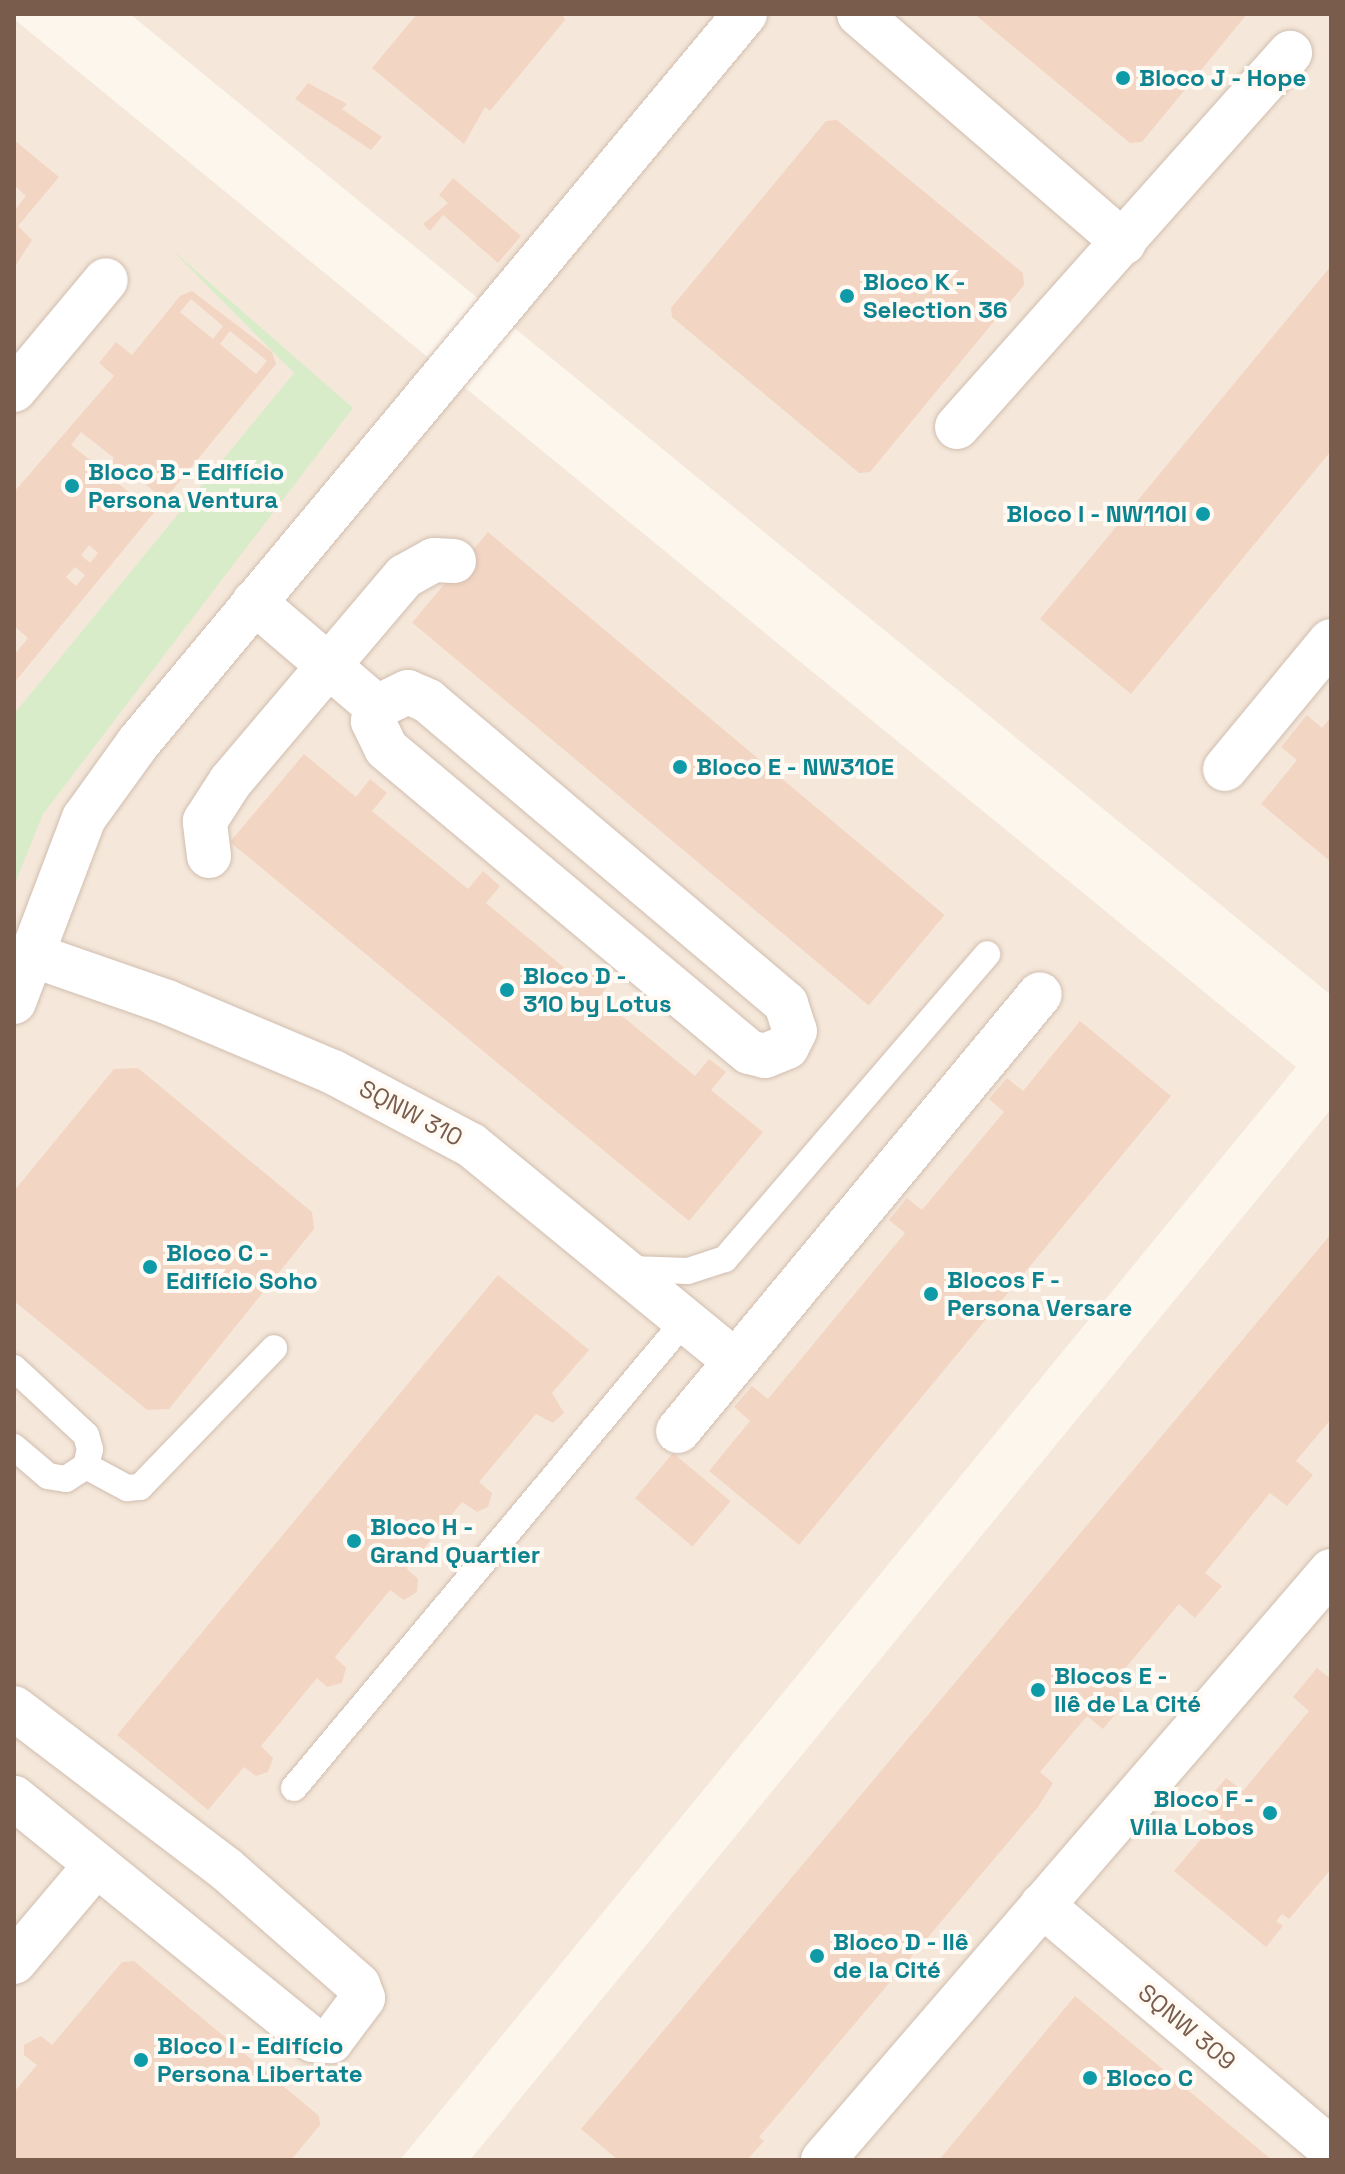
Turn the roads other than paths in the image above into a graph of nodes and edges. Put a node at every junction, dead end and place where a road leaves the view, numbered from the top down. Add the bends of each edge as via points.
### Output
1 (745, 14) edge
2 (859, 14) edge
3 (1290, 53) dead end
4 (1124, 243) junction
5 (106, 280) dead end
6 (14, 390) edge
7 (957, 427) dead end
8 (454, 561) dead end
9 (254, 602) junction
10 (1331, 641) edge
11 (328, 665) junction
12 (377, 707) junction
13 (1225, 769) dead end
14 (209, 856) dead end
15 (987, 954) dead end
16 (35, 956) junction
17 (1040, 994) dead end
18 (14, 1002) edge
19 (630, 1269) junction
20 (687, 1318) junction
21 (274, 1348) dead end
22 (735, 1361) junction
23 (14, 1368) edge
24 (678, 1431) dead end
25 (14, 1447) edge
26 (86, 1466) junction
27 (1331, 1571) edge
28 (14, 1708) edge
29 (294, 1788) dead end
30 (14, 1798) edge
31 (95, 1866) junction
32 (1042, 1905) junction
33 (14, 1962) edge
34 (1331, 2149) edge
35 (823, 2160) edge

1 - 9 street
2 - 4 street
3 - 4 street
4 - 7 street
5 - 6 street
8 - 11 street via 434,560 405,576
9 - 11 street
9 - 16 street via 84,818
10 - 13 street
11 - 12 street
11 - 14 street via 214,801 205,821
12 - 12 street via 373,721 386,748 737,1042 765,1056 787,1047 795,1031 786,1004 428,701 408,692
15 - 19 lane via 725,1259 688,1271
16 - 18 street
16 - 19 street, SQNW 310 via 167,1002 333,1072 471,1145
17 - 22 street
19 - 20 street, SQNW 310
20 - 22 street, SQNW 310
20 - 29 lane
21 - 26 lane via 140,1487 127,1488
22 - 24 street
23 - 26 lane via 86,1435
25 - 26 lane via 48,1476 66,1479
27 - 32 street
28 - 31 street via 225,1868 358,1985 363,1998 331,2041 313,2040
30 - 31 street
31 - 33 street
32 - 34 street, SQNW 309
32 - 35 street

